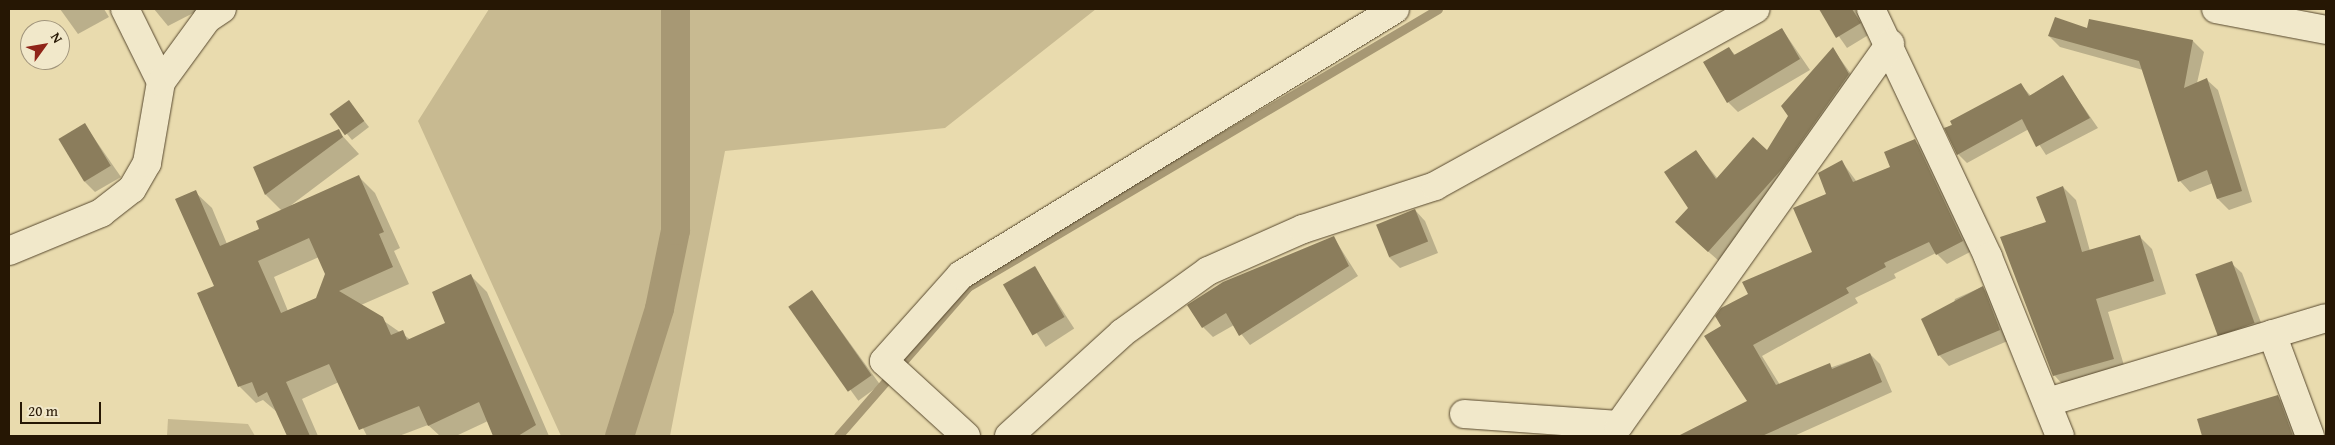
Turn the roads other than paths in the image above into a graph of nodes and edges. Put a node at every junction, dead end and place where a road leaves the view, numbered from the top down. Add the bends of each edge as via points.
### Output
1 (125, 9) edge
2 (222, 9) edge
3 (1395, 9) edge
4 (1755, 9) edge
5 (1871, 9) edge
6 (2216, 9) edge
7 (2326, 30) edge
8 (1890, 44) junction
9 (161, 82) junction
10 (9, 252) edge
11 (2326, 318) edge
12 (2272, 334) junction
13 (2048, 402) junction
14 (1464, 414) dead end
15 (966, 436) edge
16 (1009, 436) edge
17 (2060, 436) edge
18 (2310, 436) edge

1 - 9 street
2 - 9 street via 207,19
3 - 15 street via 962,275 884,361
4 - 16 street via 1435,186 1303,229 1208,271 1122,333
5 - 8 street
6 - 7 street
8 - 13 street via 1988,257
8 - 14 street via 1619,425
9 - 10 street via 147,163 132,189 101,213
11 - 12 street
12 - 13 street
12 - 18 street
13 - 17 street

